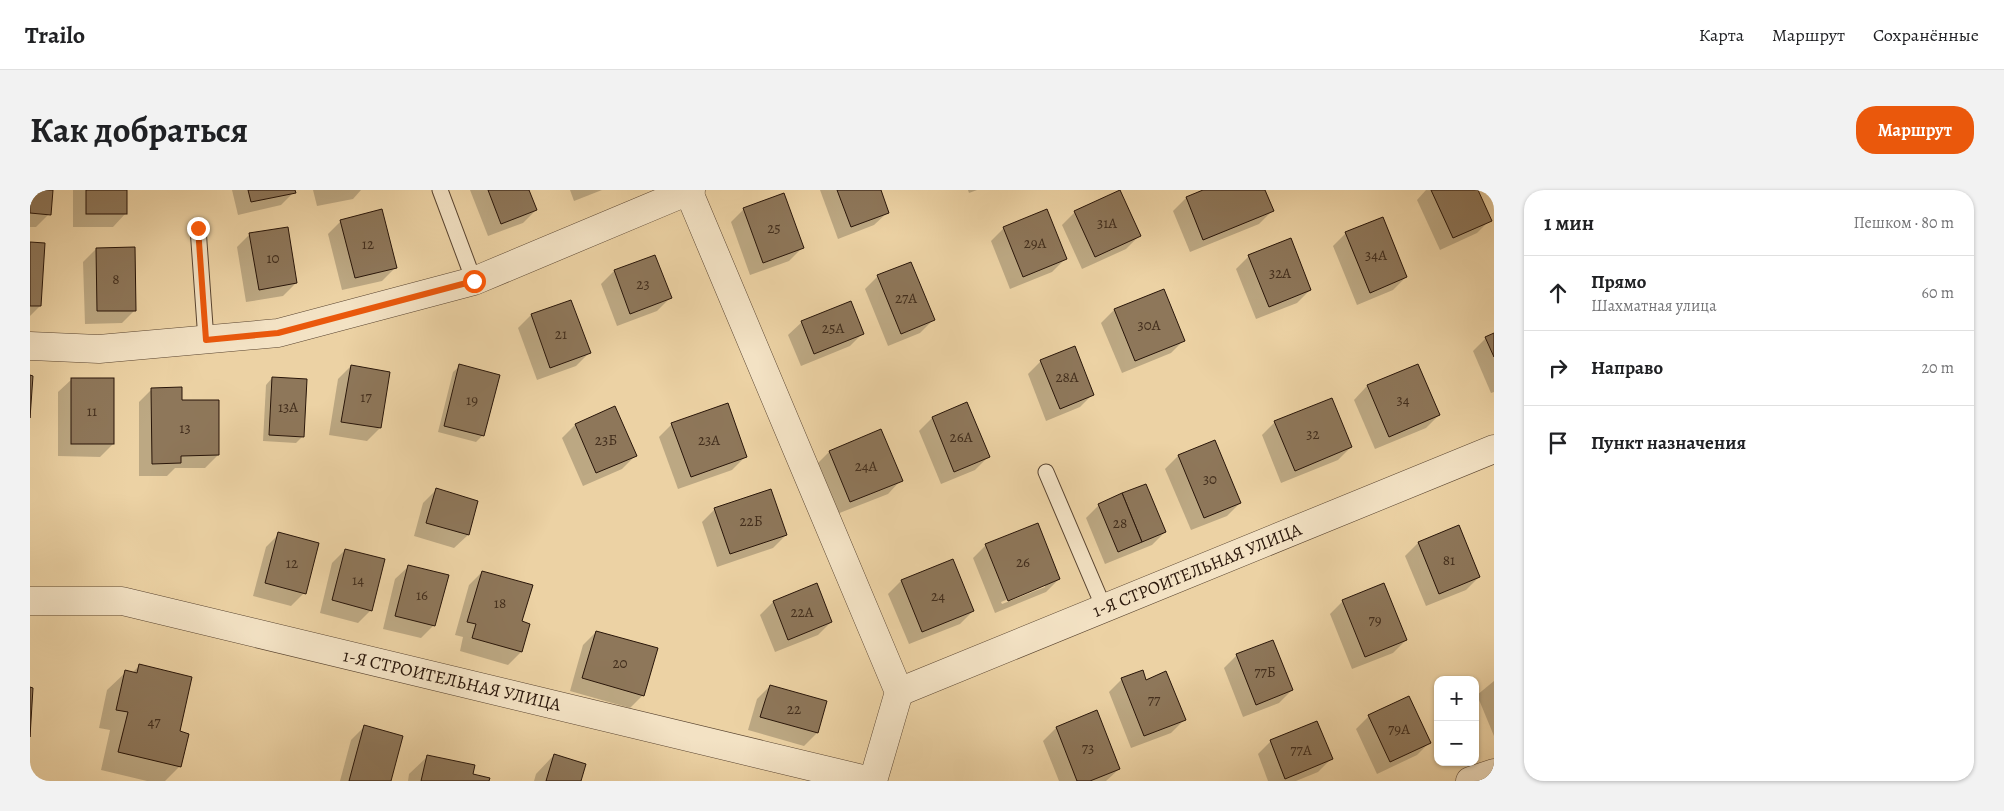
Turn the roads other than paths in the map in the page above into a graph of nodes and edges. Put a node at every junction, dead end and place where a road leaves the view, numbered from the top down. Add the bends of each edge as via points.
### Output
1 (440, 190) edge
2 (689, 190) edge
3 (198, 228) dead end
4 (474, 281) junction
5 (206, 340) junction
6 (30, 346) edge
7 (1494, 449) edge
8 (1046, 472) dead end
9 (30, 601) edge
10 (1104, 608) junction
11 (899, 692) junction
12 (1494, 773) edge
13 (872, 781) edge
14 (1470, 781) edge

1 - 4 lane
2 - 4 street
2 - 11 street
3 - 5 lane
4 - 5 street via 278,333
5 - 6 street via 99,349
7 - 10 street, 1-Я СТРОИТЕЛЬНАЯ УЛИЦА
8 - 10 lane
9 - 13 street, 1-Я СТРОИТЕЛЬНАЯ УЛИЦА via 122,601
10 - 11 street, 1-Я СТРОИТЕЛЬНАЯ УЛИЦА
11 - 13 street
12 - 14 street

